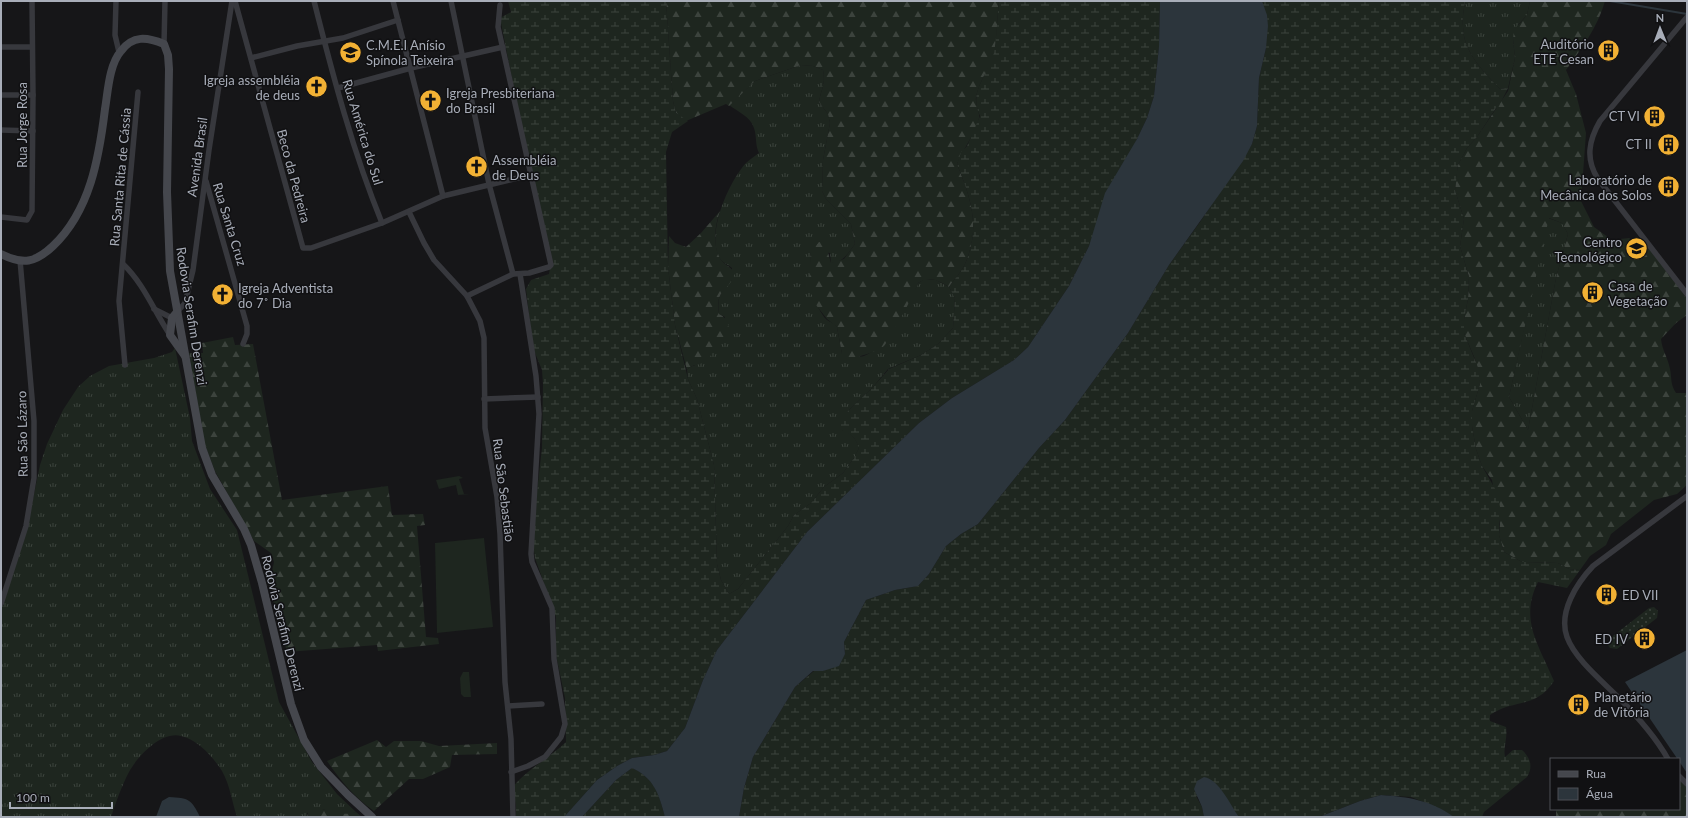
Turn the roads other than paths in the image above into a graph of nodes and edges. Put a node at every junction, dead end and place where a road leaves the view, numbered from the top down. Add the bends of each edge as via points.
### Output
1 (32, 1) edge
2 (116, 1) edge
3 (165, 1) edge
4 (232, 1) edge
5 (235, 1) edge
6 (314, 1) edge
7 (393, 1) edge
8 (451, 1) edge
9 (500, 5) dead end
10 (1687, 17) edge
11 (398, 20) junction
12 (324, 41) junction
13 (164, 44) junction
14 (1, 47) edge
15 (32, 47) junction
16 (503, 47) junction
17 (119, 52) junction
18 (463, 56) junction
19 (251, 58) junction
20 (411, 68) junction
21 (338, 88) junction
22 (138, 92) dead end
23 (1, 95) edge
24 (33, 95) junction
25 (1, 130) edge
26 (33, 130) junction
27 (530, 175) junction
28 (205, 179) junction
29 (488, 184) junction
30 (443, 196) junction
31 (409, 212) junction
32 (1, 217) edge
33 (382, 223) junction
34 (1, 254) edge
35 (20, 260) junction
36 (123, 264) junction
37 (513, 274) junction
38 (520, 274) junction
39 (1687, 294) edge
40 (467, 296) junction
41 (154, 309) junction
42 (174, 315) junction
43 (170, 335) junction
44 (243, 344) dead end
45 (186, 356) junction
46 (125, 366) dead end
47 (538, 397) junction
48 (484, 400) junction
49 (1687, 496) edge
50 (1, 604) edge
51 (542, 704) dead end
52 (508, 706) junction
53 (1667, 758) edge
54 (511, 772) junction
55 (372, 817) edge
56 (513, 817) edge

1 - 15 street, Rua Jorge Rosa
2 - 17 street via 115,34
3 - 13 street
4 - 28 street, Avenida Brasil
5 - 19 street, Beco da Pedreira
6 - 12 street, Rua América do Sul
7 - 11 street
8 - 18 street
9 - 16 street via 498,27
10 - 39 street via 1600,121 1593,135 1590,153 1591,166 1598,179
11 - 12 street via 343,38
11 - 20 street
12 - 19 street
12 - 21 street, Rua América do Sul
13 - 17 main road via 152,39 135,39
13 - 42 main road, Rodovia Serafim Derenzi via 169,70 167,237
14 - 15 street
15 - 24 street, Rua Jorge Rosa
16 - 18 street
16 - 27 street
17 - 35 main road via 114,64 95,163 85,198 74,220 58,241 41,257 29,261
18 - 20 street
18 - 29 street
19 - 33 street, Beco da Pedreira via 303,248 311,248
20 - 21 street
20 - 30 street
21 - 33 street, Rua América do Sul via 366,182
22 - 36 street, Rua Santa Rita de Cássia
23 - 24 street
24 - 26 street, Rua Jorge Rosa
25 - 26 street
26 - 32 street, Rua Jorge Rosa via 31,216 27,220
27 - 29 street, Beco da Pedreira
27 - 38 street via 551,263 549,267
28 - 42 street, Avenida Brasil via 193,270 185,303
28 - 44 street, Rua Santa Cruz via 247,326
29 - 30 street, Beco da Pedreira
29 - 37 street
30 - 31 street, Beco da Pedreira
31 - 33 street, Beco da Pedreira
31 - 40 street, Rua São Sebastião via 434,260
34 - 35 main road
35 - 50 street, Rua São Lázaro via 33,407 34,478 26,526
36 - 41 street, Rua Santa Rita de Cássia via 140,282
36 - 46 street, Rua Santa Rita de Cássia via 119,301
37 - 38 street
37 - 40 street
38 - 47 street
40 - 48 street, Rua São Sebastião via 480,321 484,338
41 - 42 street
41 - 43 street, Rua Santa Rita de Cássia
42 - 43 main road
42 - 45 main road, Rodovia Serafim Derenzi
43 - 45 main road
45 - 55 main road, Rodovia Serafim Derenzi via 202,448 212,475 251,545 291,704 304,740 321,767
47 - 48 street
47 - 54 street via 531,554 552,608 554,659 565,724 561,737 545,756
48 - 52 street, Rua São Sebastião via 485,428 497,497 500,534
49 - 53 street via 1593,566 1574,592 1565,619 1566,637 1574,651 1642,722
51 - 52 street
52 - 54 street, Rua São Sebastião
54 - 56 street, Rua São Sebastião

